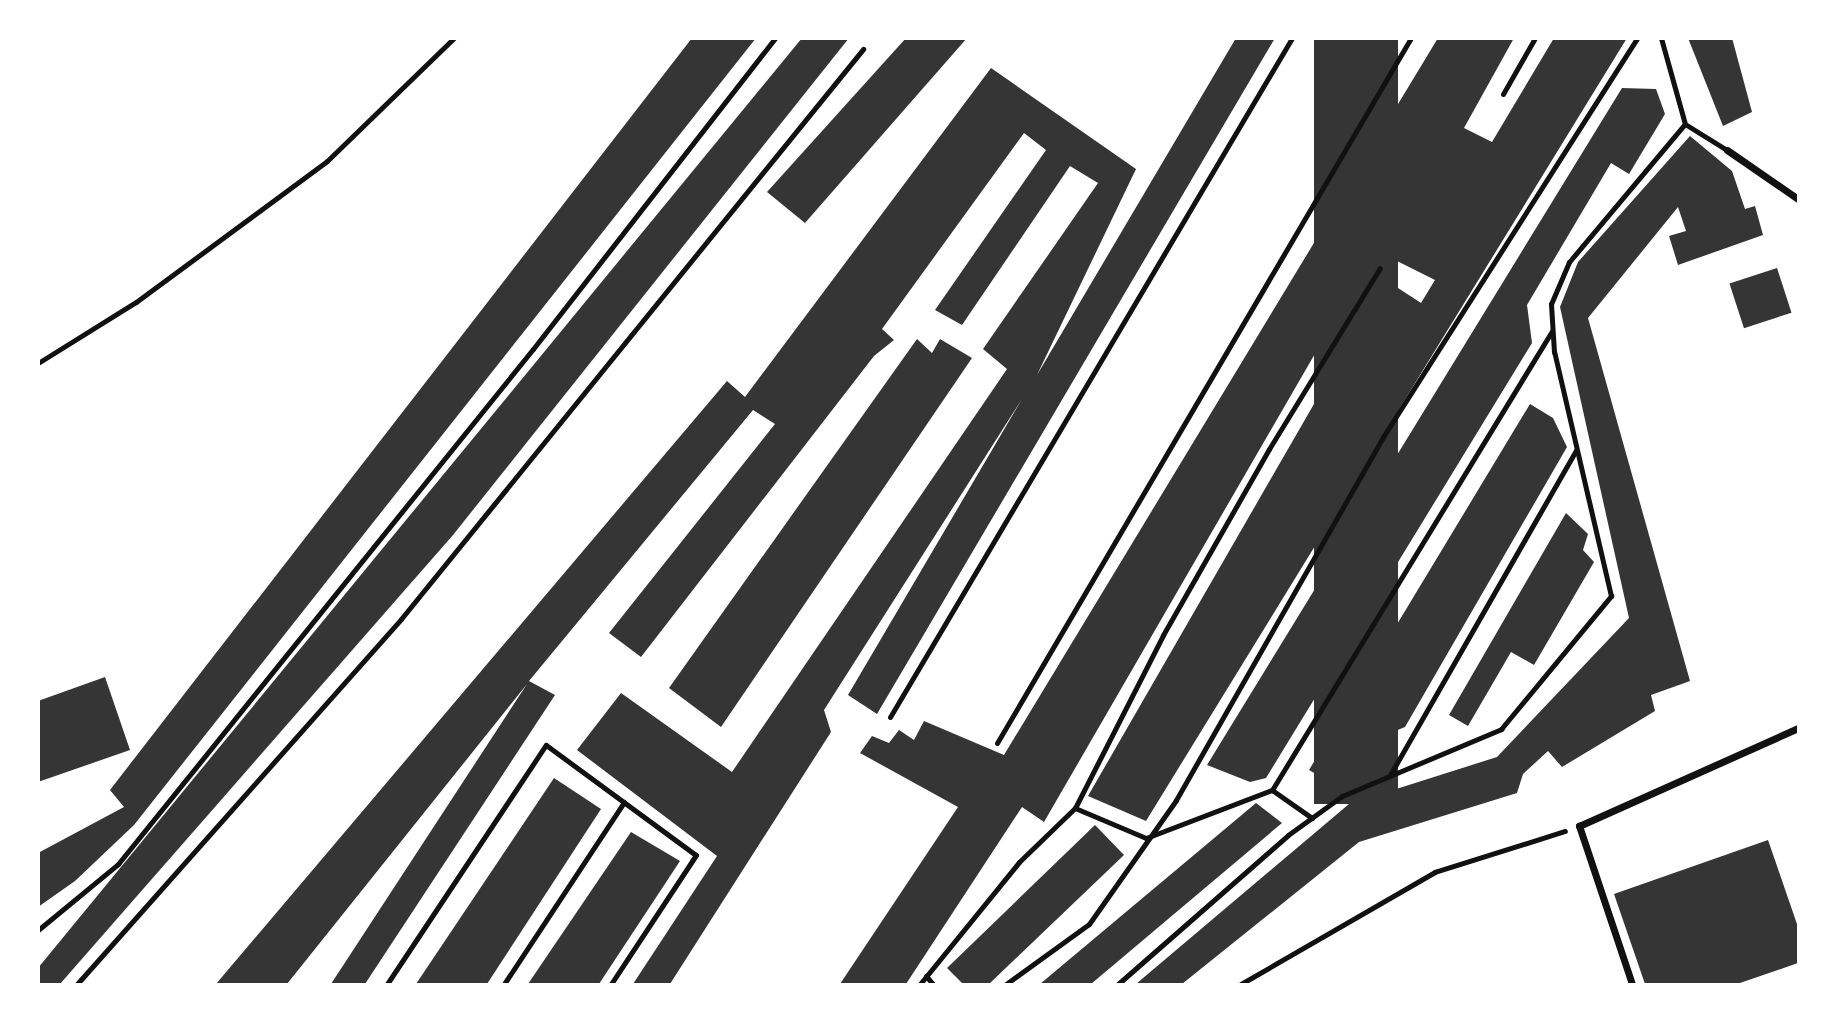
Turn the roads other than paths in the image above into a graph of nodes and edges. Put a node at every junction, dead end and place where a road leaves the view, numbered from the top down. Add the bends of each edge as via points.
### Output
1 (454, 38) edge
2 (775, 38) edge
3 (1292, 38) edge
4 (1411, 38) edge
5 (1535, 38) edge
6 (1637, 38) edge
7 (1661, 38) edge
8 (863, 50) dead end
9 (1503, 94) dead end
10 (1685, 124) junction
11 (1727, 150) joint
12 (1798, 199) edge
13 (1380, 268) dead end
14 (1552, 331) junction
15 (38, 363) edge
16 (1576, 450) junction
17 (890, 717) dead end
18 (1798, 728) edge
19 (997, 743) dead end
20 (1390, 776) junction
21 (1272, 790) junction
22 (624, 802) junction
23 (1075, 808) junction
24 (1312, 818) junction
25 (1146, 838) junction
26 (38, 930) edge
27 (926, 976) junction
28 (77, 985) edge
29 (387, 985) edge
30 (504, 985) edge
31 (611, 985) edge
32 (920, 985) edge
33 (933, 985) edge
34 (1006, 985) edge
35 (1118, 985) edge
36 (1632, 985) edge

1 - 15 lane via 327,161 136,302
2 - 26 lane via 533,349 118,864
3 - 17 lane
4 - 19 lane
5 - 9 lane
6 - 25 lane via 1382,437 1176,800
7 - 10 lane
8 - 28 lane via 401,619
10 - 11 lane
10 - 14 lane via 1569,262 1551,304
11 - 12 street
13 - 23 lane via 1209,553
14 - 16 lane
14 - 21 lane
16 - 20 lane
16 - 20 lane via 1611,596 1501,729
18 - 36 street via 1579,826
20 - 24 lane via 1342,796
21 - 24 lane
21 - 25 lane
22 - 29 lane via 546,745
22 - 30 lane
22 - 31 lane via 696,855
23 - 25 lane
23 - 27 lane via 1019,862
24 - 35 lane
25 - 34 lane via 1089,924
27 - 32 lane
27 - 33 lane

